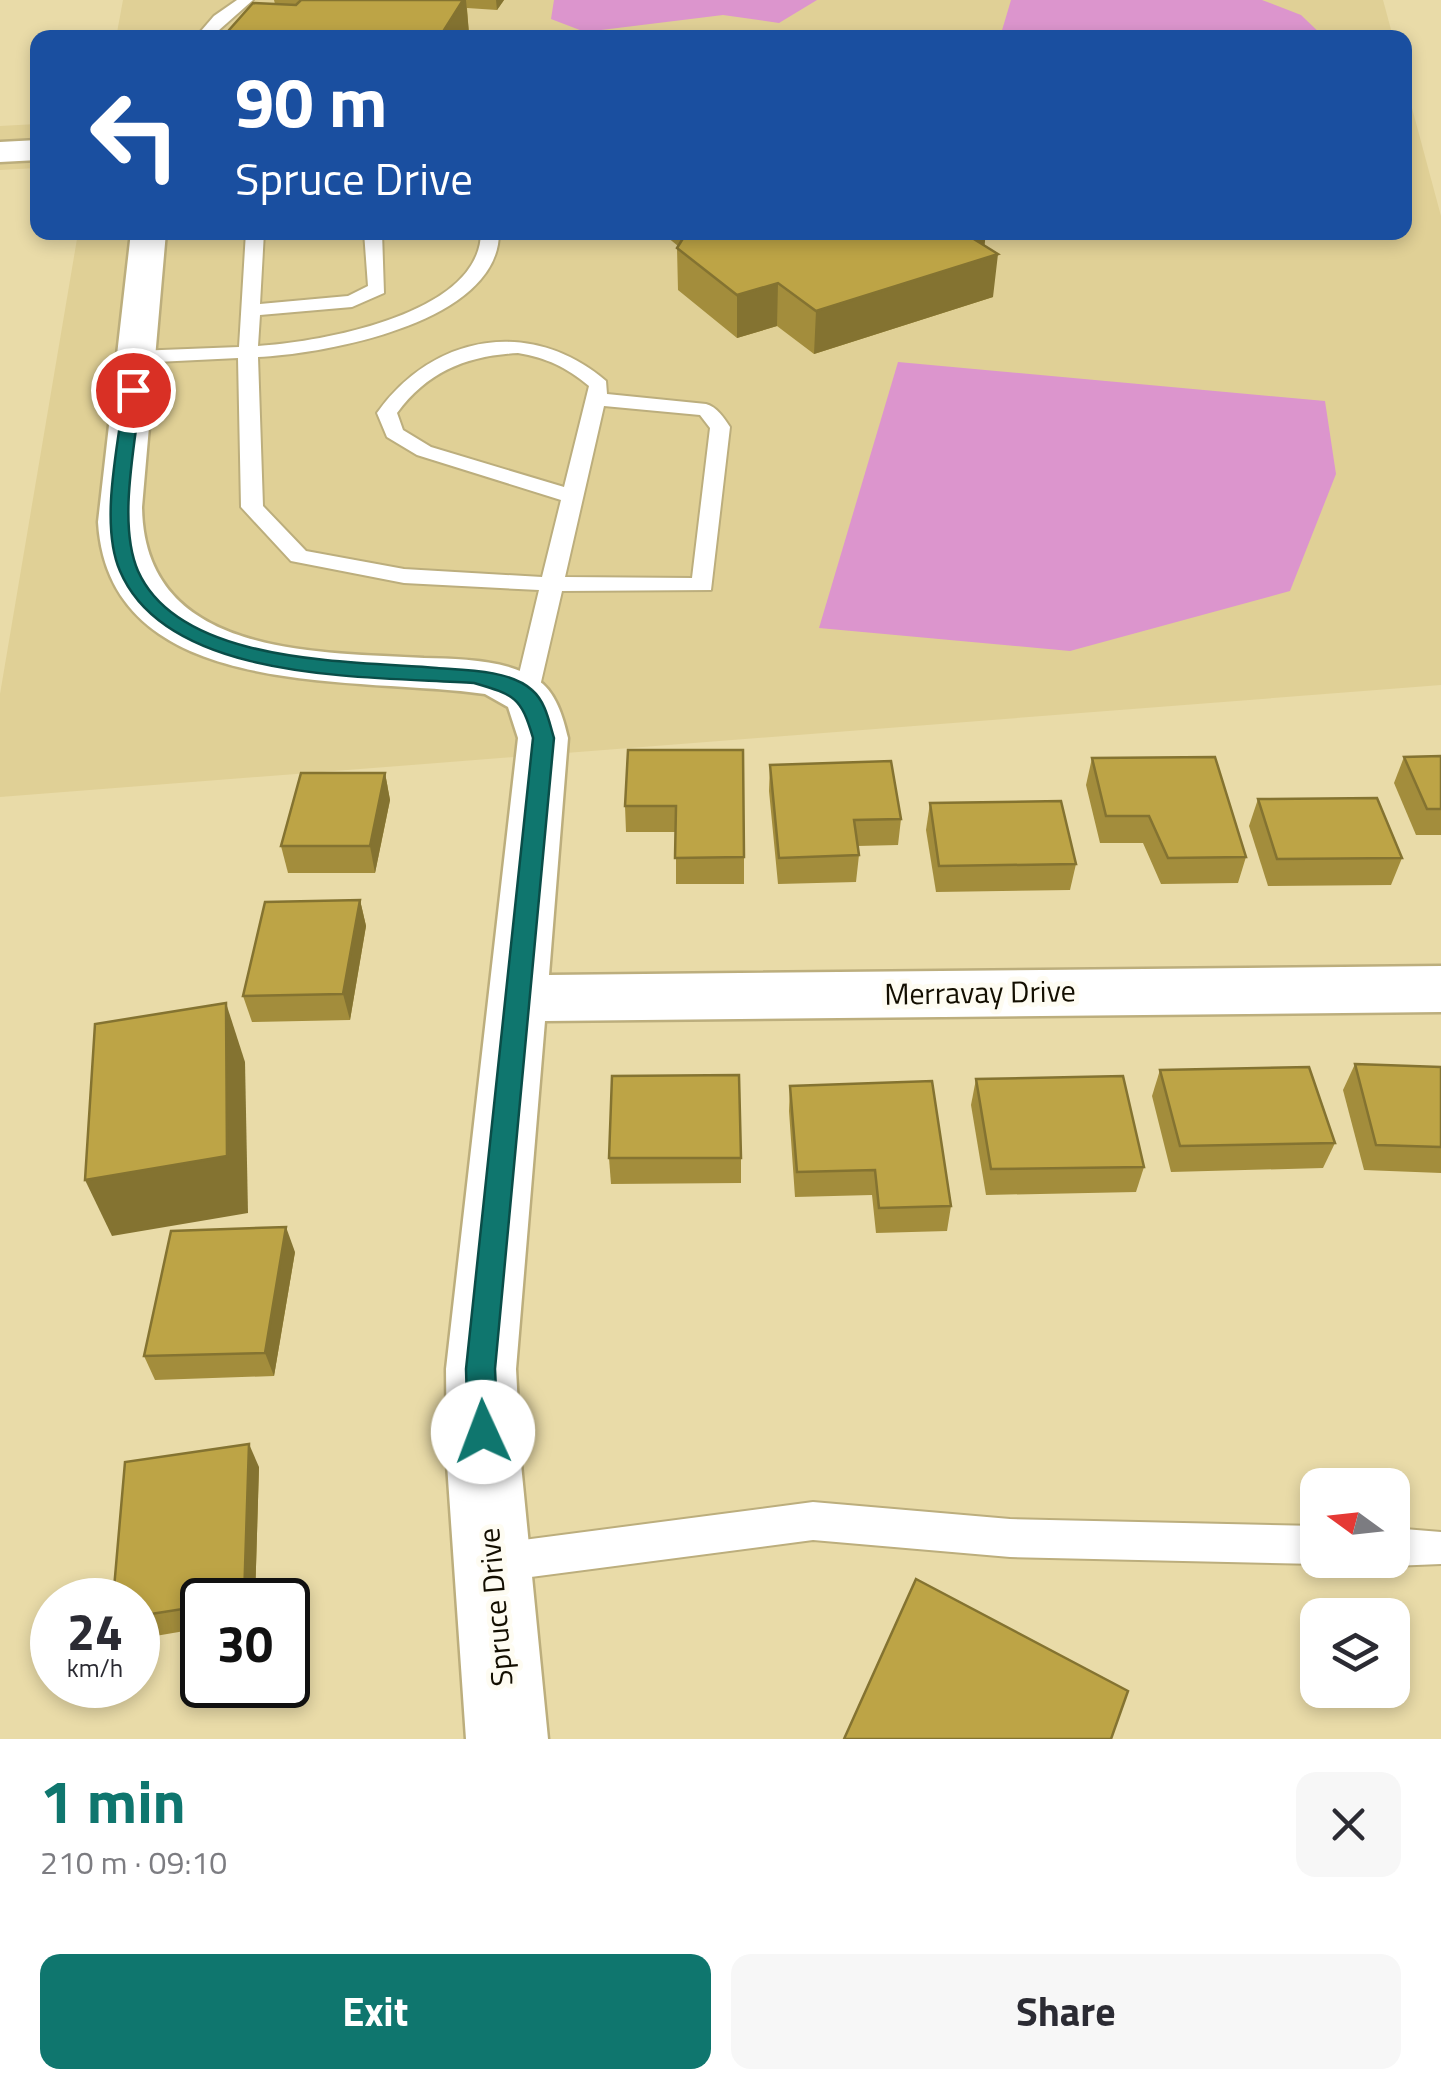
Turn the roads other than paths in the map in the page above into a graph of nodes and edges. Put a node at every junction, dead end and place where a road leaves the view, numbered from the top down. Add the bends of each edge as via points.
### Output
1 (246, 0) edge
2 (209, 30) edge
3 (30, 150) edge
4 (0, 152) edge
5 (149, 240) edge
6 (254, 240) edge
7 (374, 240) edge
8 (491, 240) edge
9 (251, 310) junction
10 (248, 351) junction
11 (136, 357) junction
12 (595, 399) junction
13 (572, 496) junction
14 (552, 584) junction
15 (526, 695) junction
16 (1441, 989) edge
17 (520, 998) junction
18 (1300, 1545) edge
19 (1410, 1547) edge
20 (1434, 1548) dead end
21 (492, 1563) junction
22 (507, 1739) edge

1 - 2 lane
3 - 4 street
5 - 11 street
6 - 9 lane
7 - 9 lane via 377,289 352,301
8 - 10 lane via 480,266 454,294 403,322 344,340
9 - 10 lane
10 - 11 lane
10 - 14 lane via 252,507 298,556 404,576
11 - 15 street via 122,544 129,571 168,617 274,662 475,677
12 - 13 lane
12 - 13 lane via 598,385 584,368 547,352 498,348 423,370 387,413 394,433 424,451
12 - 14 lane via 706,410 720,426 704,585
13 - 14 lane
14 - 15 lane
15 - 17 street, Spruce Drive via 543,738
16 - 17 street, Merravay Drive
17 - 21 street, Spruce Drive via 480,1369
18 - 21 lane via 1010,1538 813,1521
19 - 20 lane
21 - 22 street, Spruce Drive

